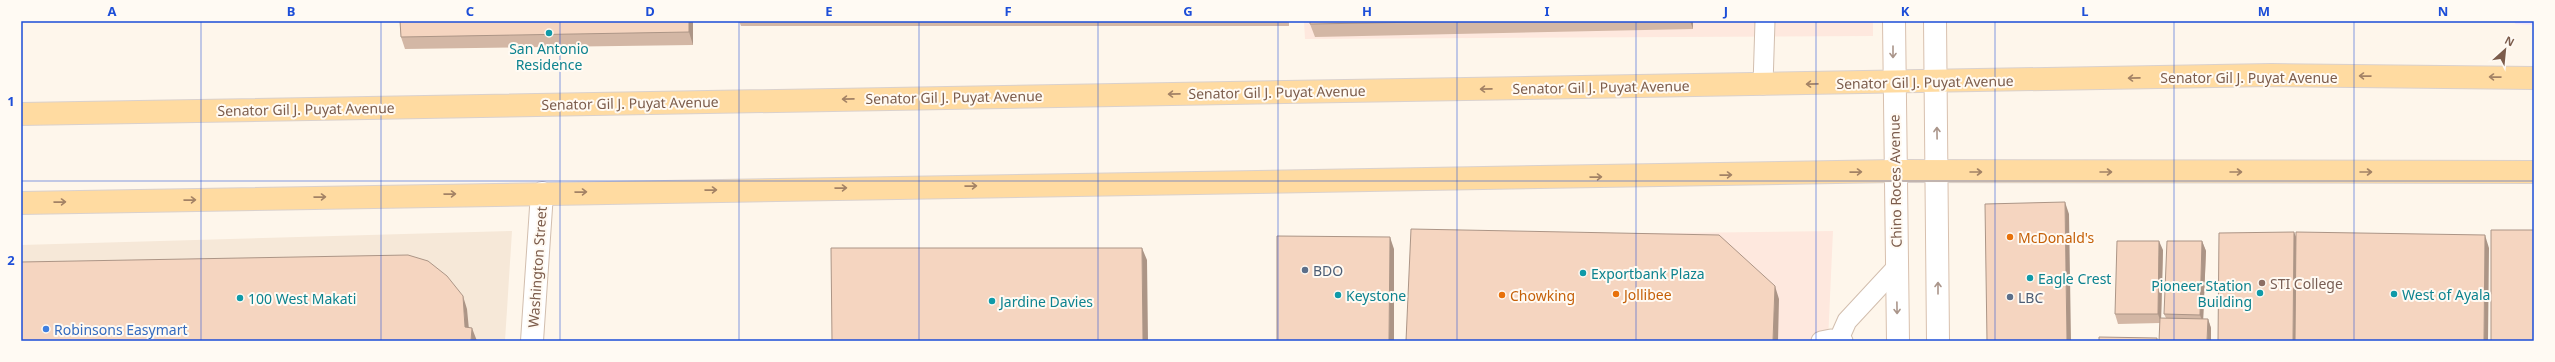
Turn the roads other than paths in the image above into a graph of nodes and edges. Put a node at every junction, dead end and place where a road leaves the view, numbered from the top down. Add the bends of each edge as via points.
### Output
1 (1765, 21) edge
2 (1894, 21) edge
3 (1935, 21) edge
4 (2534, 78) edge
5 (1936, 81) junction
6 (1893, 83) junction
7 (1763, 85) junction
8 (21, 114) edge
9 (1895, 171) junction
10 (1938, 172) junction
11 (2534, 172) edge
12 (542, 193) junction
13 (21, 203) edge
14 (1897, 267) junction
15 (1834, 340) edge
16 (532, 341) edge
17 (1898, 341) edge
18 (1938, 341) edge

1 - 7 lane
2 -> 6 main road, Chino Roces Avenue
3 - 5 main road
4 -> 5 main road, Senator Gil J. Puyat Avenue via 2271,75
5 - 6 main road, Senator Gil J. Puyat Avenue
10 -> 5 main road
6 -> 7 main road, Senator Gil J. Puyat Avenue
6 - 9 main road, Chino Roces Avenue
7 -> 8 main road, Senator Gil J. Puyat Avenue
9 - 10 main road
12 -> 9 main road
9 - 14 main road, Chino Roces Avenue
10 -> 11 main road
18 -> 10 main road
13 -> 12 main road
12 - 16 main road, Washington Street
14 - 15 lane via 1847,321
14 -> 17 main road, Chino Roces Avenue

